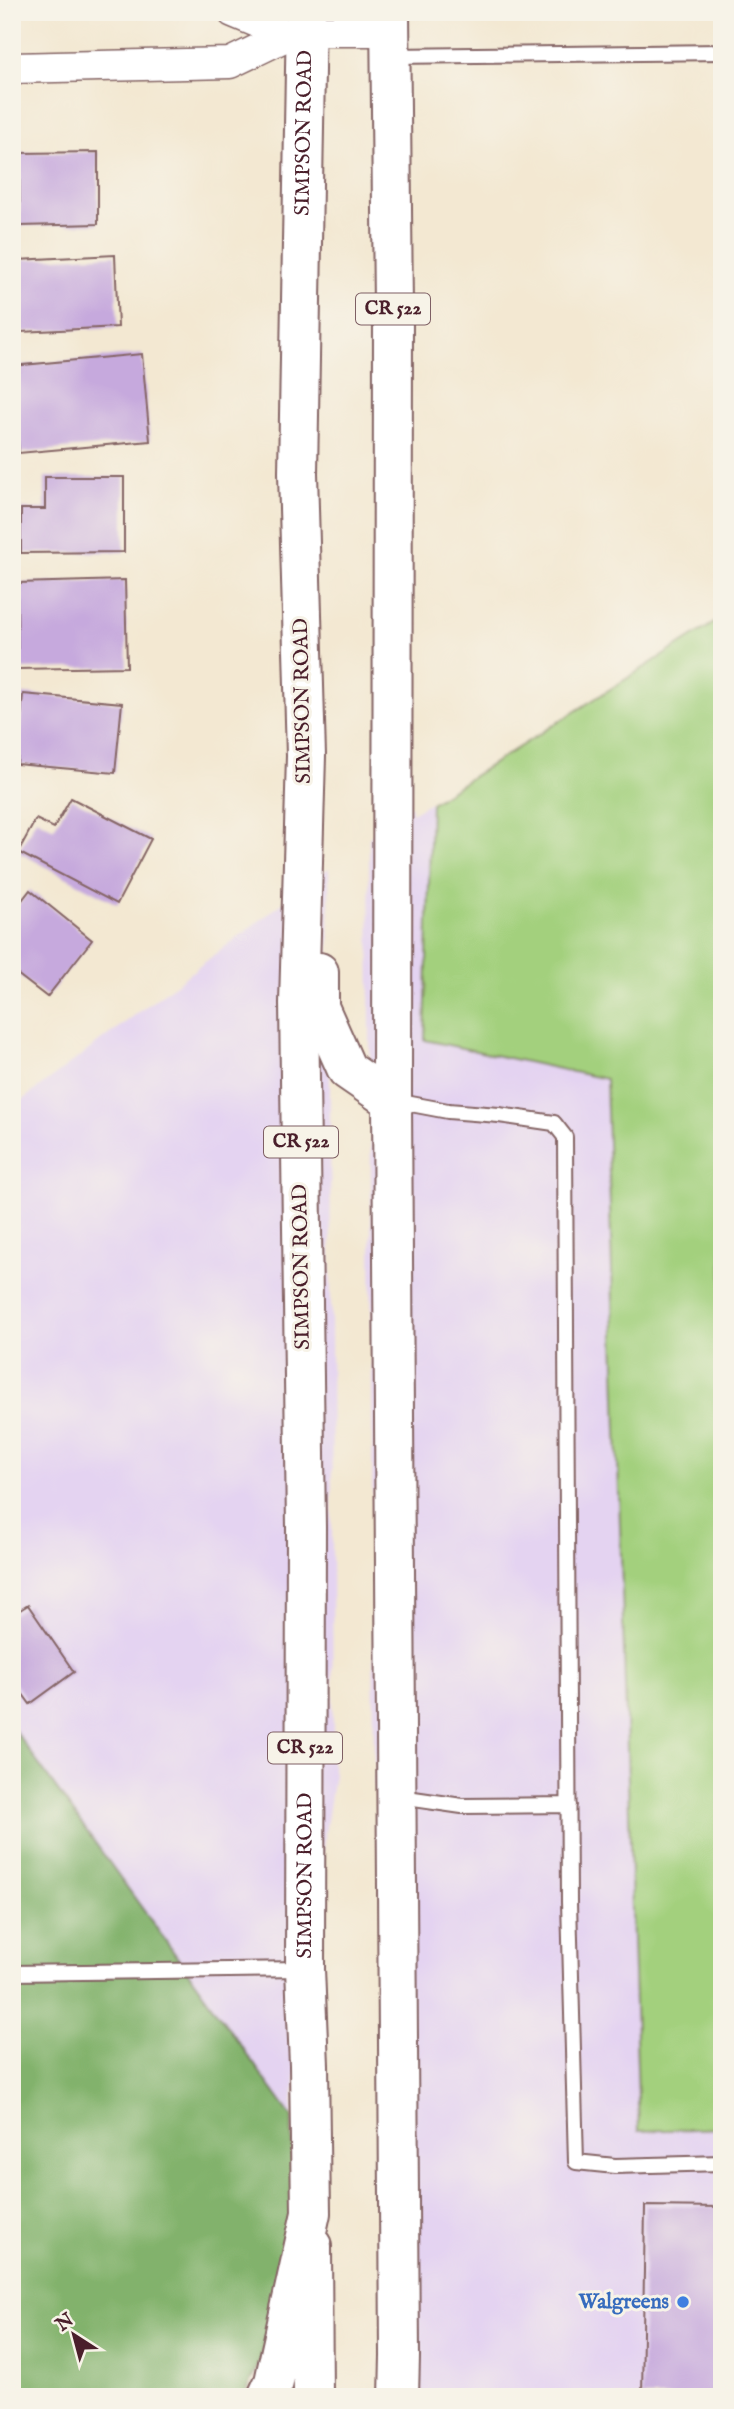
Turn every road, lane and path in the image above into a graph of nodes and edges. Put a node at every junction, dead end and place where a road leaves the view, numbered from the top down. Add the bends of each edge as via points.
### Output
1 (233, 12) edge
2 (300, 26) edge
3 (390, 33) edge
4 (722, 52) edge
5 (12, 68) edge
6 (306, 756) junction
7 (392, 1101) junction
8 (396, 1797) junction
9 (569, 1805) junction
10 (305, 1969) junction
11 (12, 1973) edge
12 (722, 2163) edge
13 (311, 2213) junction
14 (267, 2397) edge
15 (313, 2397) edge
16 (399, 2397) edge

1 - 2 street
2 - 3 street
2 - 5 street via 230,63
2 - 6 main road, SIMPSON ROAD / CR 522 via 298,473
3 - 4 lane
3 - 7 main road, CR 522
6 - 7 main road via 321,850 319,1007 347,1070
6 - 10 main road, SIMPSON ROAD / CR 522 via 299,1003 306,1527
7 - 8 main road, CR 522
7 - 9 lane via 554,1123 565,1137
8 - 9 lane via 462,1806
8 - 16 main road, CR 522
9 - 12 lane via 576,2162
10 - 11 lane
10 - 13 main road, SIMPSON ROAD / CR 522
13 - 14 main road, CR 522
13 - 15 main road, SIMPSON ROAD

